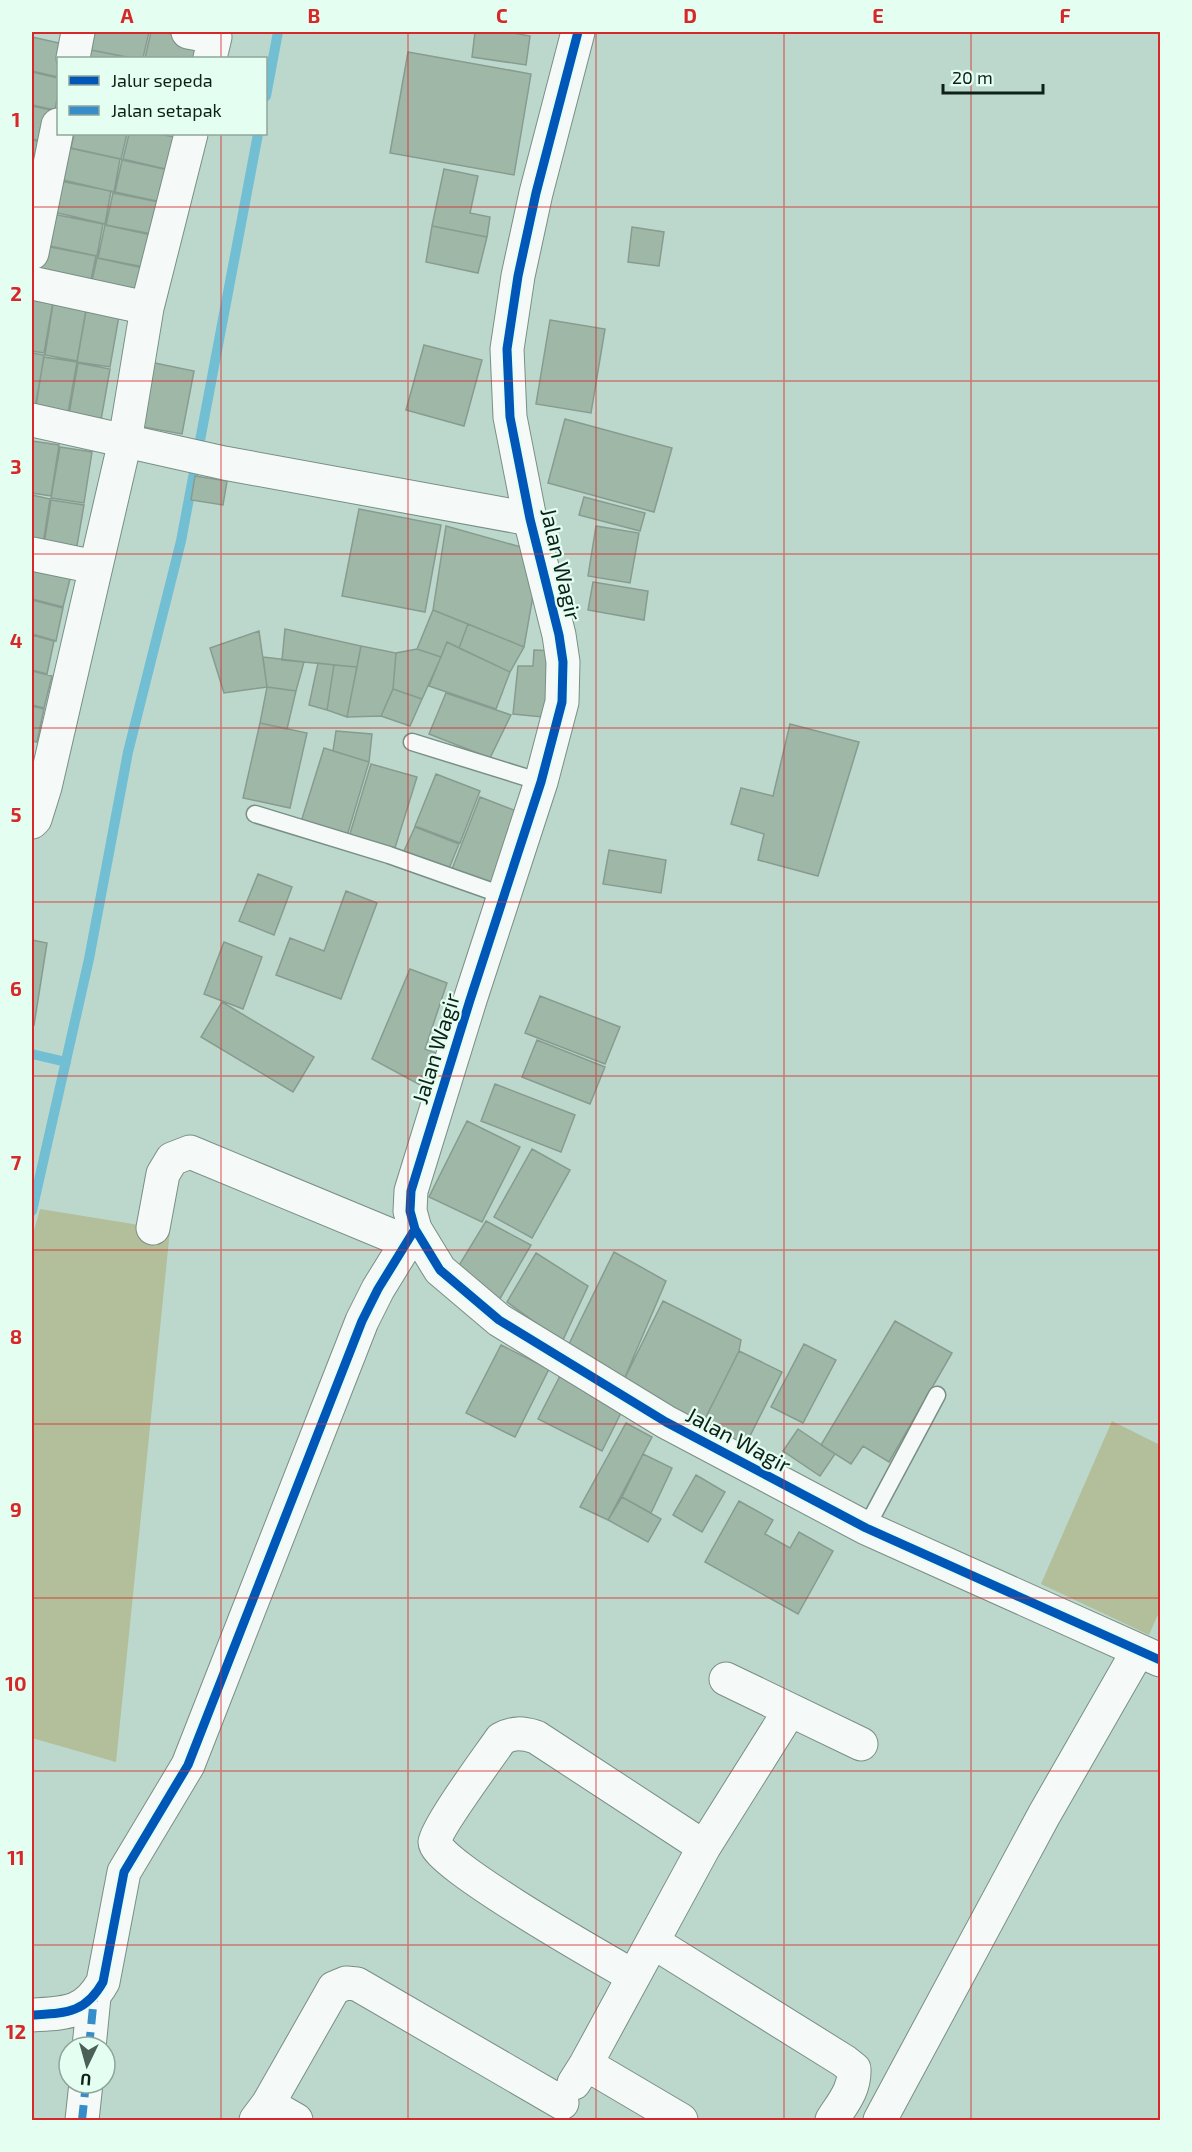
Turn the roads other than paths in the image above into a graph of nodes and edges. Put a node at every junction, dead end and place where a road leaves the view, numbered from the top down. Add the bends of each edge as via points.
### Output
1 (78, 32) edge
2 (188, 32) edge
3 (578, 32) edge
4 (73, 57) edge
5 (210, 57) edge
6 (57, 130) edge
7 (191, 135) edge
8 (32, 252) edge
9 (32, 283) edge
10 (147, 308) junction
11 (32, 420) edge
12 (125, 441) junction
13 (530, 519) junction
14 (32, 554) edge
15 (95, 567) junction
16 (412, 742) dead end
17 (541, 782) junction
18 (255, 814) dead end
19 (32, 822) edge
20 (505, 896) junction
21 (153, 1228) dead end
22 (411, 1236) junction
23 (937, 1395) dead end
24 (866, 1528) junction
25 (1149, 1656) edge
26 (726, 1679) dead end
27 (790, 1710) junction
28 (861, 1744) dead end
29 (704, 1847) junction
30 (653, 1942) junction
31 (633, 1976) junction
32 (94, 1997) junction
33 (32, 2015) edge
34 (90, 2035) edge
35 (586, 2064) junction
36 (85, 2095) edge
37 (262, 2112) edge
38 (557, 2112) edge
39 (82, 2121) edge
40 (296, 2121) edge
41 (681, 2121) edge
42 (832, 2121) edge
43 (880, 2121) edge

1 - 4 street
2 - 5 street via 215,37
3 - 13 street, Jalan Wagir via 536,193 507,349 510,417
6 - 8 street
7 - 10 street
9 - 10 street
10 - 12 street
11 - 12 street
12 - 13 street
12 - 15 street
13 - 17 street, Jalan Wagir via 563,662 562,702
14 - 15 street
15 - 19 street via 45,788
16 - 17 lane
17 - 20 street, Jalan Wagir
18 - 20 lane
20 - 22 street, Jalan Wagir via 411,1191
21 - 22 street via 163,1174 172,1159 190,1152
22 - 24 street, Jalan Wagir via 440,1270 499,1320 666,1422
22 - 32 street via 362,1321 188,1765 124,1872 103,1982
23 - 24 lane
24 - 25 street, Jalan Wagir
25 - 43 street via 1044,1815
26 - 27 street
27 - 28 street
27 - 29 street
29 - 30 street
29 - 31 street via 536,1737 521,1733 501,1738 443,1825 435,1842 442,1855 474,1880
30 - 31 street
30 - 42 street via 854,2069 851,2091
31 - 35 street
32 - 33 street via 65,2013
32 - 34 street
35 - 38 street
35 - 41 street
36 - 39 street
37 - 38 street via 334,1988 346,1983 357,1984
37 - 40 street

